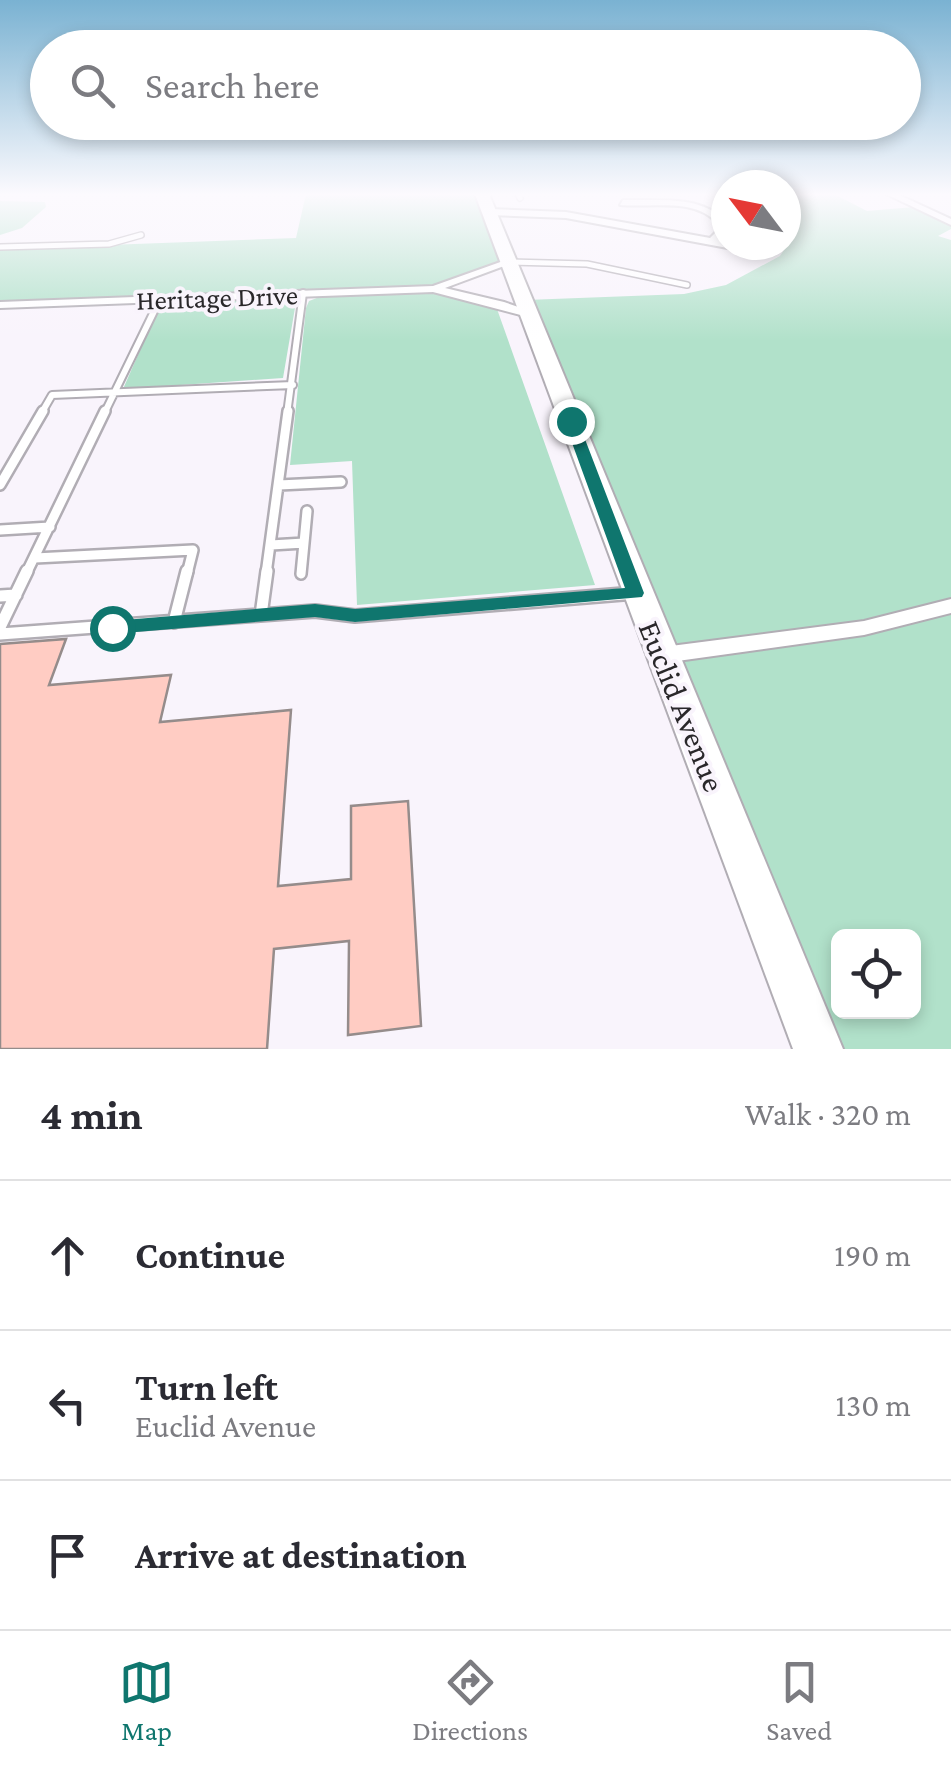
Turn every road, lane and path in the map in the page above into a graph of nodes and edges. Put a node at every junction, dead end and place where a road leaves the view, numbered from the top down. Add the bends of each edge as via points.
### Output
1 (112, 243) edge
2 (502, 243) edge
3 (0, 247) edge
4 (510, 262) junction
5 (646, 263) dead end
6 (635, 272) junction
7 (687, 285) dead end
8 (433, 289) junction
9 (302, 293) junction
10 (160, 299) junction
11 (0, 305) edge
12 (532, 316) junction
13 (293, 384) junction
14 (114, 394) junction
15 (341, 482) dead end
16 (0, 485) edge
17 (279, 485) junction
18 (307, 511) dead end
19 (50, 527) junction
20 (0, 530) edge
21 (304, 543) junction
22 (271, 545) junction
23 (34, 558) junction
24 (301, 575) dead end
25 (636, 593) junction
26 (16, 595) junction
27 (0, 596) edge
28 (951, 606) edge
29 (261, 615) junction
30 (174, 622) junction
31 (0, 631) edge
32 (663, 656) junction
33 (818, 1049) edge

1 - 3 lane
2 - 4 main road, Euclid Avenue
4 - 6 lane
4 - 8 street, Heritage Drive
4 - 12 main road, Euclid Avenue
5 - 6 lane
6 - 7 lane
8 - 9 street, Heritage Drive
8 - 12 street, Heritage Drive
9 - 10 street, Heritage Drive
9 - 13 lane
10 - 11 street, Heritage Drive
10 - 14 lane
12 - 25 main road, Euclid Avenue
13 - 14 lane
13 - 17 lane
14 - 16 lane via 52,395
14 - 19 lane
15 - 17 lane
17 - 22 lane
18 - 21 lane
19 - 20 lane
19 - 23 lane
21 - 22 lane
21 - 24 lane
22 - 29 lane
23 - 26 lane
23 - 30 lane via 192,550
25 - 29 lane via 355,616 334,610
25 - 32 main road, Euclid Avenue
26 - 27 lane
26 - 31 lane
28 - 32 street via 864,628
29 - 30 lane
30 - 31 lane
32 - 33 main road, Euclid Avenue

